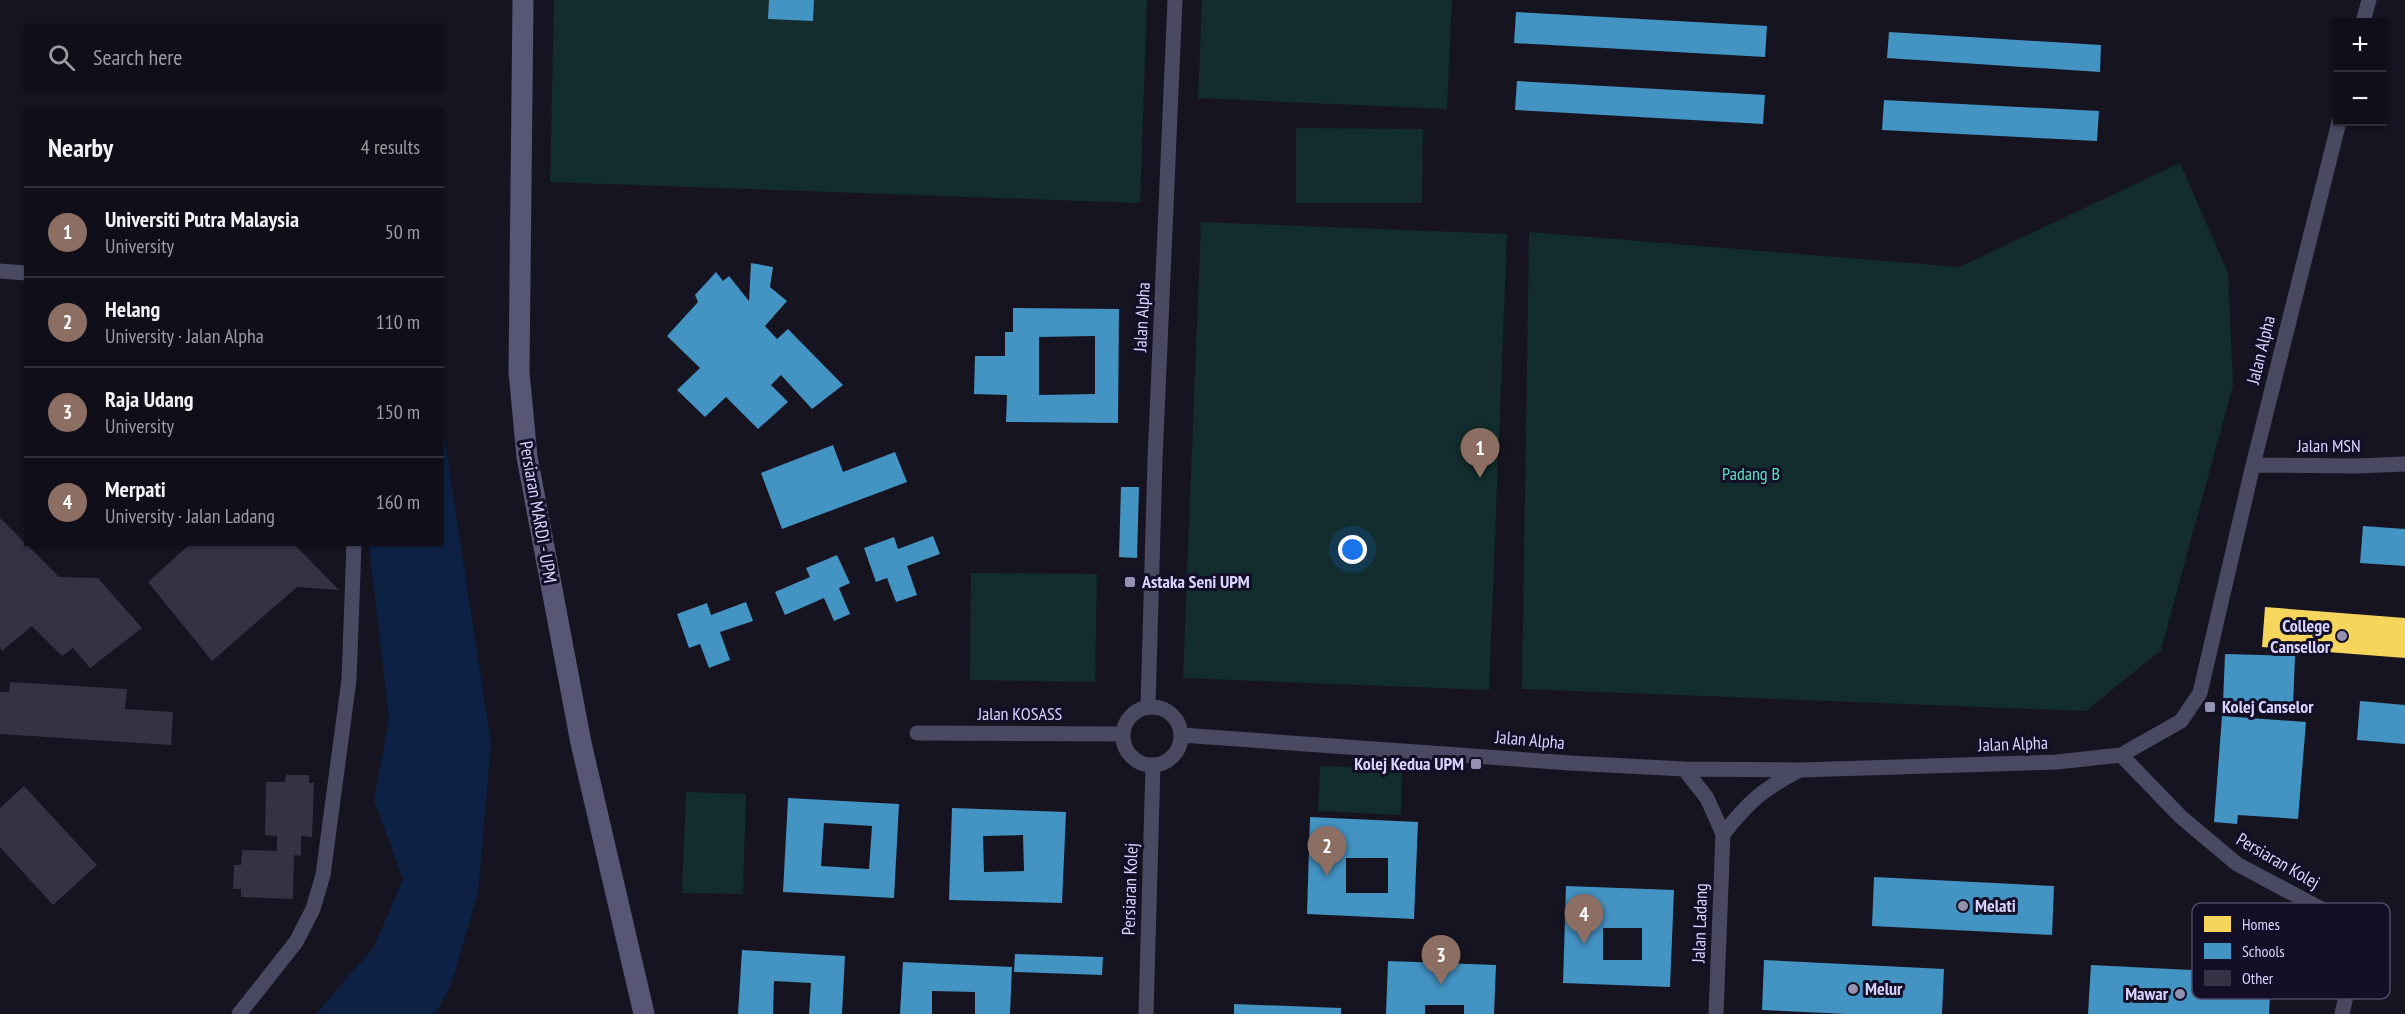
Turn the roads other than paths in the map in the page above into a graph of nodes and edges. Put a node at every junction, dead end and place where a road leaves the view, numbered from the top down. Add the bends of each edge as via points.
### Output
1 (523, 0) edge
2 (1175, 0) edge
3 (2369, 0) edge
4 (2364, 18) edge
5 (2337, 126) edge
6 (0, 271) edge
7 (24, 273) edge
8 (2405, 464) edge
9 (2253, 465) junction
10 (354, 546) edge
11 (1149, 707) junction
12 (917, 733) dead end
13 (1123, 734) junction
14 (1181, 735) junction
15 (2121, 755) junction
16 (1153, 765) junction
17 (1684, 769) junction
18 (1800, 770) junction
19 (1723, 834) junction
20 (2310, 903) edge
21 (2345, 999) edge
22 (239, 1014) edge
23 (644, 1014) edge
24 (1146, 1014) edge
25 (1716, 1014) edge
26 (2342, 1014) edge

1 - 23 street, Persiaran MARDI - UPM via 519,372 527,457 581,743
2 - 11 street, Jalan Alpha via 1155,460
3 - 4 street
5 - 9 street, Jalan Alpha
6 - 7 street
8 - 9 street, Jalan MSN
9 - 15 street, Jalan Alpha via 2200,693 2181,721
10 - 22 street via 349,680 323,875 313,909 296,942
11 - 13 street via 1132,716
11 - 14 street via 1174,717
12 - 13 street, Jalan KOSASS
13 - 16 street via 1127,751 1134,759
14 - 16 street via 1176,752
14 - 17 street, Jalan Alpha
15 - 18 street, Jalan Alpha via 2056,762
15 - 20 street, Persiaran Kolej via 2181,816 2237,864
16 - 24 street, Persiaran Kolej
17 - 18 street, Jalan Alpha
17 - 19 street, Jalan Ladang via 1707,798
18 - 19 street via 1758,794
19 - 25 street, Jalan Ladang
21 - 26 street, Persiaran Kolej

